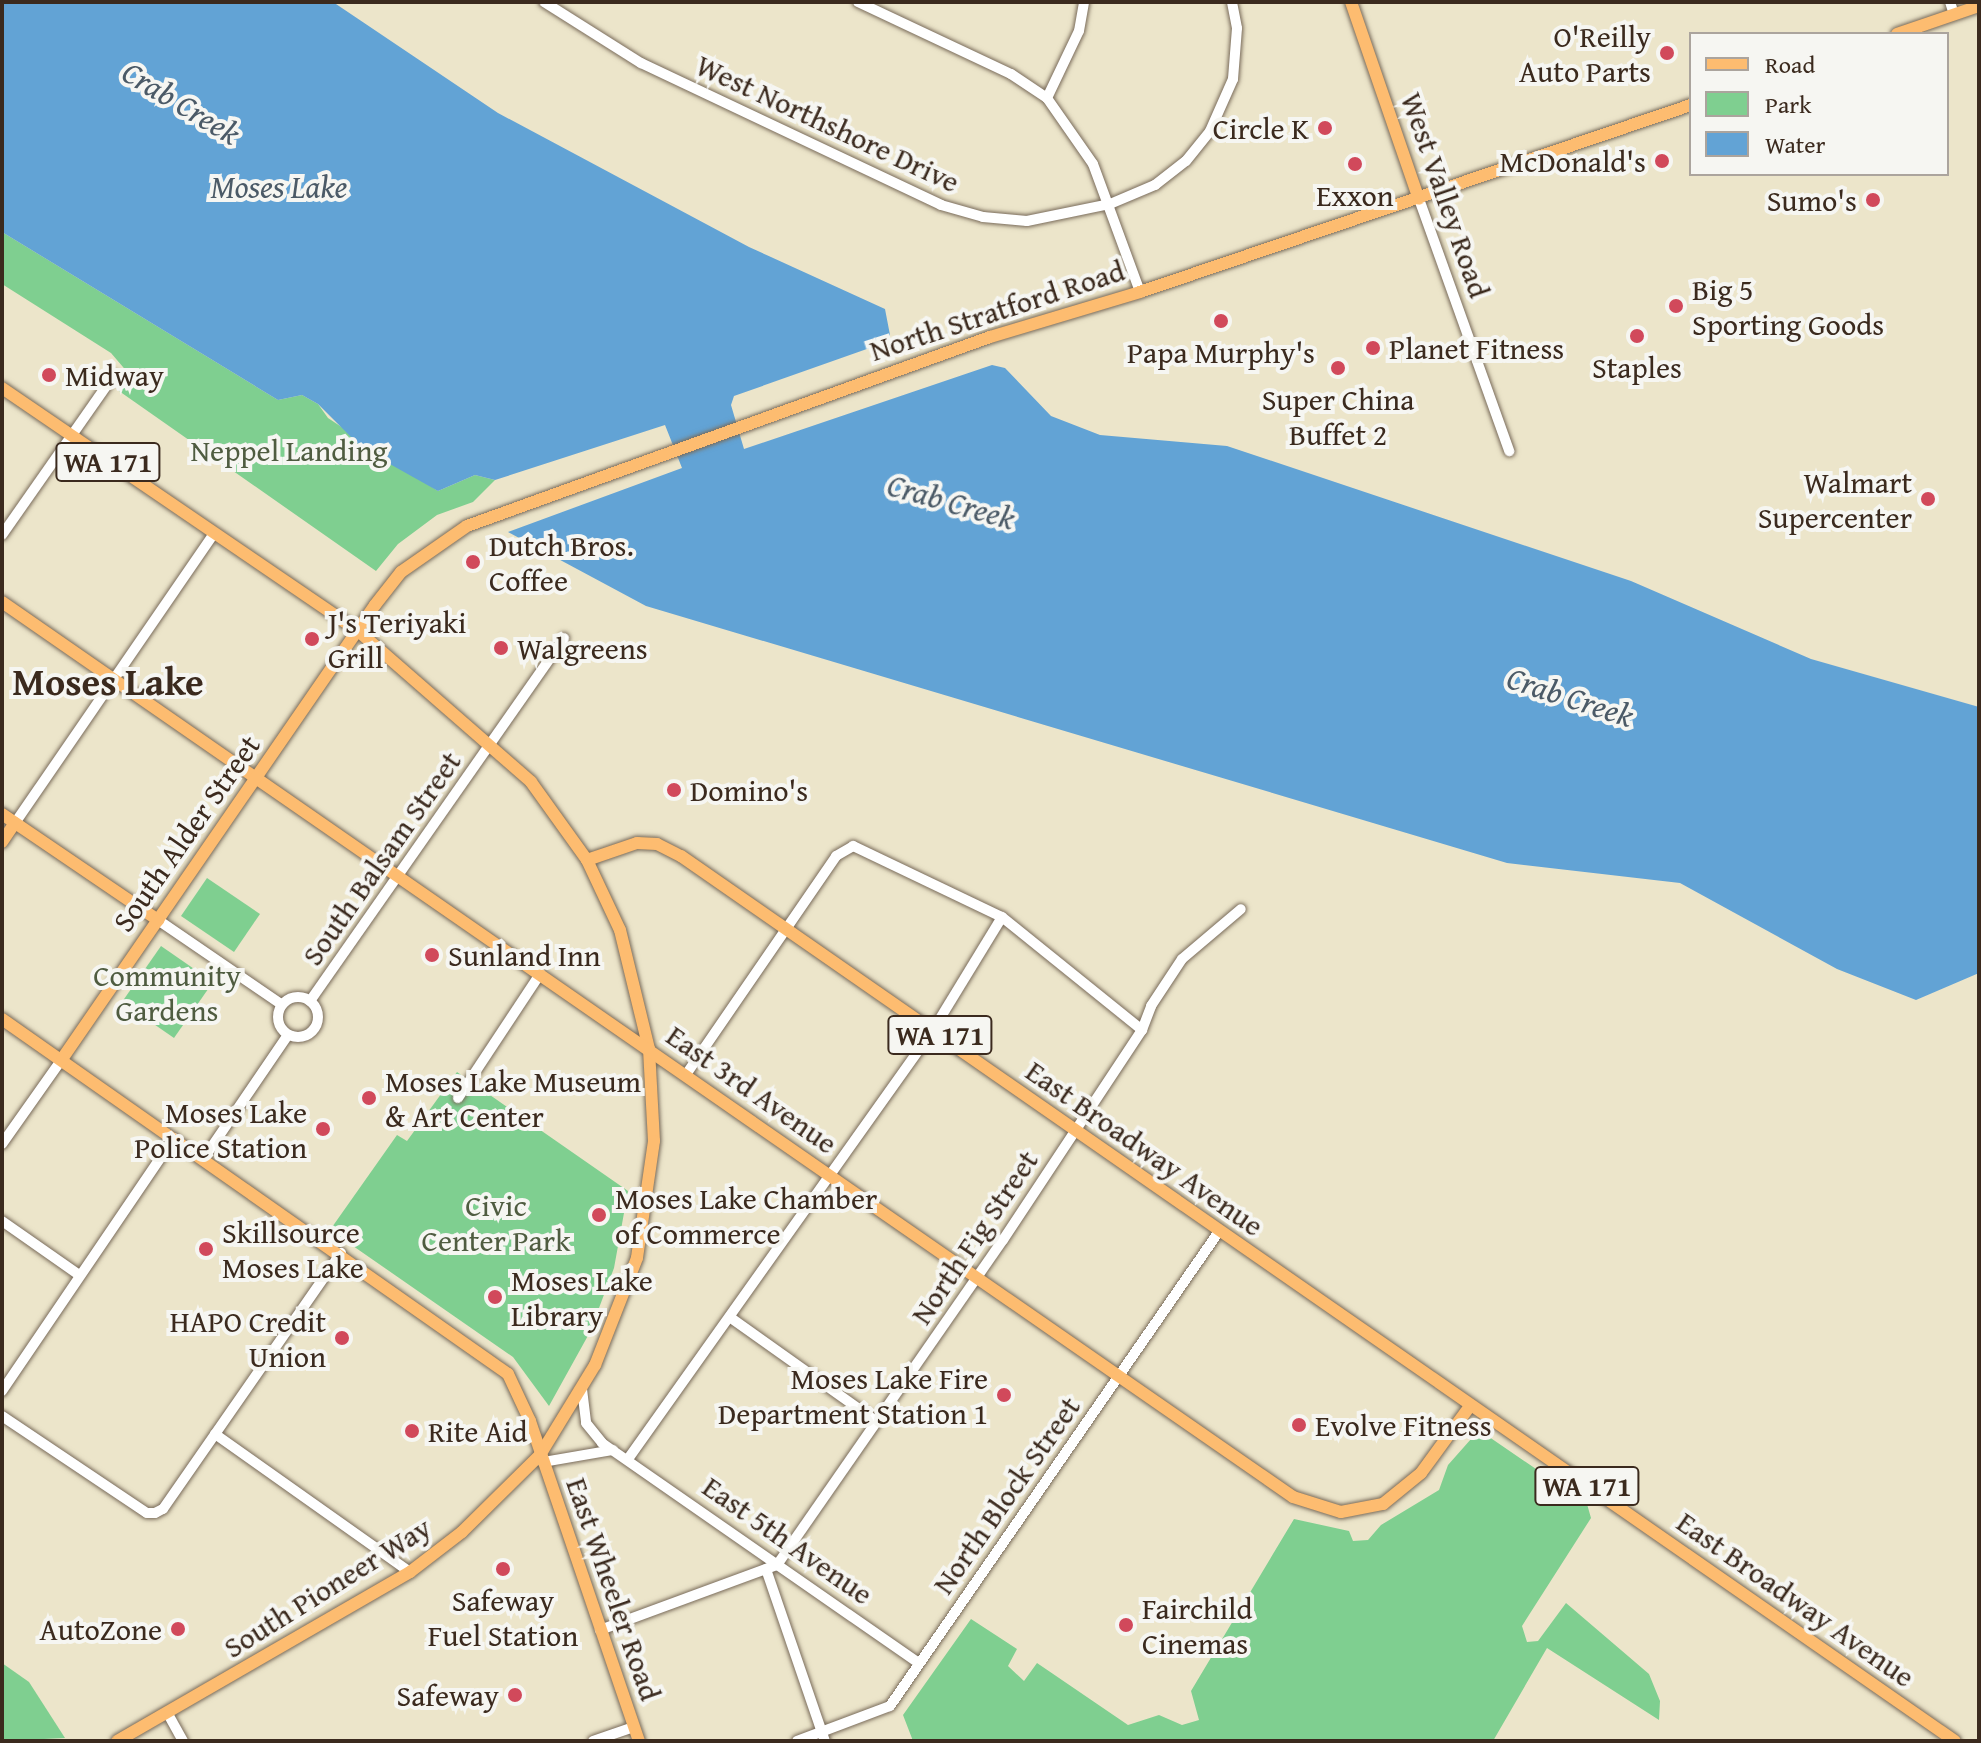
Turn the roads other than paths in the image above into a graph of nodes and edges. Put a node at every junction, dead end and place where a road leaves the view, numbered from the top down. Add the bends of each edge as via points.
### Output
1 (858, 2) edge
2 (1084, 2) edge
3 (1232, 2) edge
4 (1351, 2) edge
5 (548, 3) edge
6 (1979, 6) edge
7 (1952, 8) edge
8 (1901, 32) edge
9 (1047, 98) junction
10 (1689, 106) edge
11 (1419, 199) junction
12 (1110, 204) junction
13 (1140, 292) junction
14 (114, 375) dead end
15 (2, 388) edge
16 (72, 436) junction
17 (1509, 451) dead end
18 (2, 535) edge
19 (213, 535) junction
20 (2, 602) edge
21 (357, 630) junction
22 (564, 638) dead end
23 (113, 679) junction
24 (490, 741) junction
25 (256, 778) junction
26 (2, 814) edge
27 (15, 823) junction
28 (2, 842) edge
29 (587, 860) junction
30 (398, 877) junction
31 (1241, 909) dead end
32 (1002, 917) junction
33 (158, 920) junction
34 (785, 931) junction
35 (540, 974) junction
36 (310, 1001) junction
37 (282, 1005) junction
38 (2, 1019) edge
39 (933, 1030) junction
40 (1142, 1030) junction
41 (288, 1035) junction
42 (649, 1049) junction
43 (62, 1059) junction
44 (685, 1076) junction
45 (458, 1098) dead end
46 (1075, 1131) junction
47 (174, 1138) junction
48 (2, 1144) edge
49 (204, 1158) junction
50 (831, 1175) junction
51 (2, 1221) edge
52 (1220, 1230) junction
53 (341, 1253) junction
54 (79, 1275) junction
55 (976, 1277) junction
56 (731, 1318) junction
57 (1120, 1374) junction
58 (582, 1388) junction
59 (2, 1391) edge
60 (1470, 1406) junction
61 (2, 1416) edge
62 (876, 1421) junction
63 (215, 1434) junction
64 (613, 1450) junction
65 (542, 1458) junction
66 (628, 1459) junction
67 (771, 1567) junction
68 (410, 1572) junction
69 (600, 1630) junction
70 (918, 1663) junction
71 (168, 1714) junction
72 (634, 1727) junction
73 (824, 1737) edge
74 (117, 1741) edge
75 (183, 1741) edge
76 (593, 1741) edge
77 (639, 1741) edge
78 (797, 1741) edge
79 (1955, 1741) edge

1 - 9 street via 1011,74
2 - 9 street via 1079,31
3 - 12 street, West Northshore Drive via 1237,28 1233,79 1210,131 1186,161 1155,185
4 - 11 main road, West Valley Road
5 - 12 street, West Northshore Drive via 641,63 941,205 983,217 1027,221
6 - 7 main road
7 - 8 main road
9 - 12 street via 1093,164
10 - 11 main road, North Stratford Road
11 - 13 main road, North Stratford Road
11 - 17 street, West Valley Road
12 - 13 street
13 - 21 main road, North Stratford Road via 990,337 757,418 467,526 401,572
14 - 16 street
15 - 16 main road, WA 171
16 - 18 street
16 - 19 main road, WA 171
19 - 21 main road, WA 171
19 - 23 street
20 - 23 main road, East 3rd Avenue
21 - 24 main road, WA 171
21 - 25 main road, South Alder Street
22 - 24 street, South Balsam Street
23 - 25 main road, East 3rd Avenue
23 - 27 street
24 - 29 main road, WA 171 via 552,806
24 - 30 street, South Balsam Street
25 - 30 main road, East 3rd Avenue
25 - 33 main road, South Alder Street
26 - 27 main road
27 - 28 main road
27 - 33 main road
29 - 34 main road, East Broadway Avenue / WA 171 via 620,845 657,844
29 - 42 main road, South Pioneer Way via 625,944
30 - 35 main road, East 3rd Avenue
30 - 36 street, South Balsam Street
31 - 40 street, North Fig Street via 1182,959
32 - 34 street via 885,858 846,846
32 - 39 street
32 - 40 street
33 - 37 street
33 - 43 main road, South Alder Street
34 - 39 main road, East Broadway Avenue / WA 171
34 - 44 street
35 - 42 main road, East 3rd Avenue
35 - 45 street
36 - 37 street, South Balsam Street via 292,998
36 - 41 street, South Balsam Street via 318,1011 315,1029 300,1038
37 - 41 street via 278,1022
38 - 43 main road
39 - 46 main road, East Broadway Avenue / WA 171
39 - 50 street
40 - 46 street, North Fig Street
41 - 49 street, South Balsam Street
42 - 44 main road, East 3rd Avenue
42 - 58 main road, South Pioneer Way via 653,1166 637,1258 610,1333
43 - 47 main road
43 - 48 street, South Alder Street
44 - 50 main road, East 3rd Avenue
46 - 52 main road, East Broadway Avenue / WA 171
46 - 55 street, North Fig Street
47 - 49 main road
47 - 54 street
49 - 53 main road
50 - 55 main road, East 3rd Avenue
50 - 56 street
51 - 54 street
52 - 57 street, North Block Street
52 - 60 main road, East Broadway Avenue / WA 171
53 - 63 street
53 - 65 main road via 498,1364 522,1399
54 - 59 street
55 - 57 main road, East 3rd Avenue
55 - 62 street, North Fig Street
56 - 62 street
56 - 66 street
57 - 60 main road, East 3rd Avenue via 1293,1497 1341,1512 1364,1511 1405,1491
57 - 70 street, North Block Street
58 - 64 street, East 5th Avenue via 586,1423
58 - 65 main road, South Pioneer Way
60 - 79 main road, East Broadway Avenue / WA 171
61 - 63 street via 147,1513 163,1509
62 - 67 street, North Fig Street
63 - 68 street
64 - 65 street
64 - 66 street, East 5th Avenue
65 - 68 main road, South Pioneer Way
65 - 69 main road, East Wheeler Road
66 - 67 street, East 5th Avenue
67 - 69 street
67 - 70 street, East 5th Avenue
67 - 73 street
68 - 71 main road, South Pioneer Way
69 - 72 main road, East Wheeler Road
70 - 73 street, North Block Street via 890,1706
71 - 74 main road, South Pioneer Way
71 - 75 street
72 - 76 street
72 - 77 main road, East Wheeler Road
73 - 78 street, North Block Street

